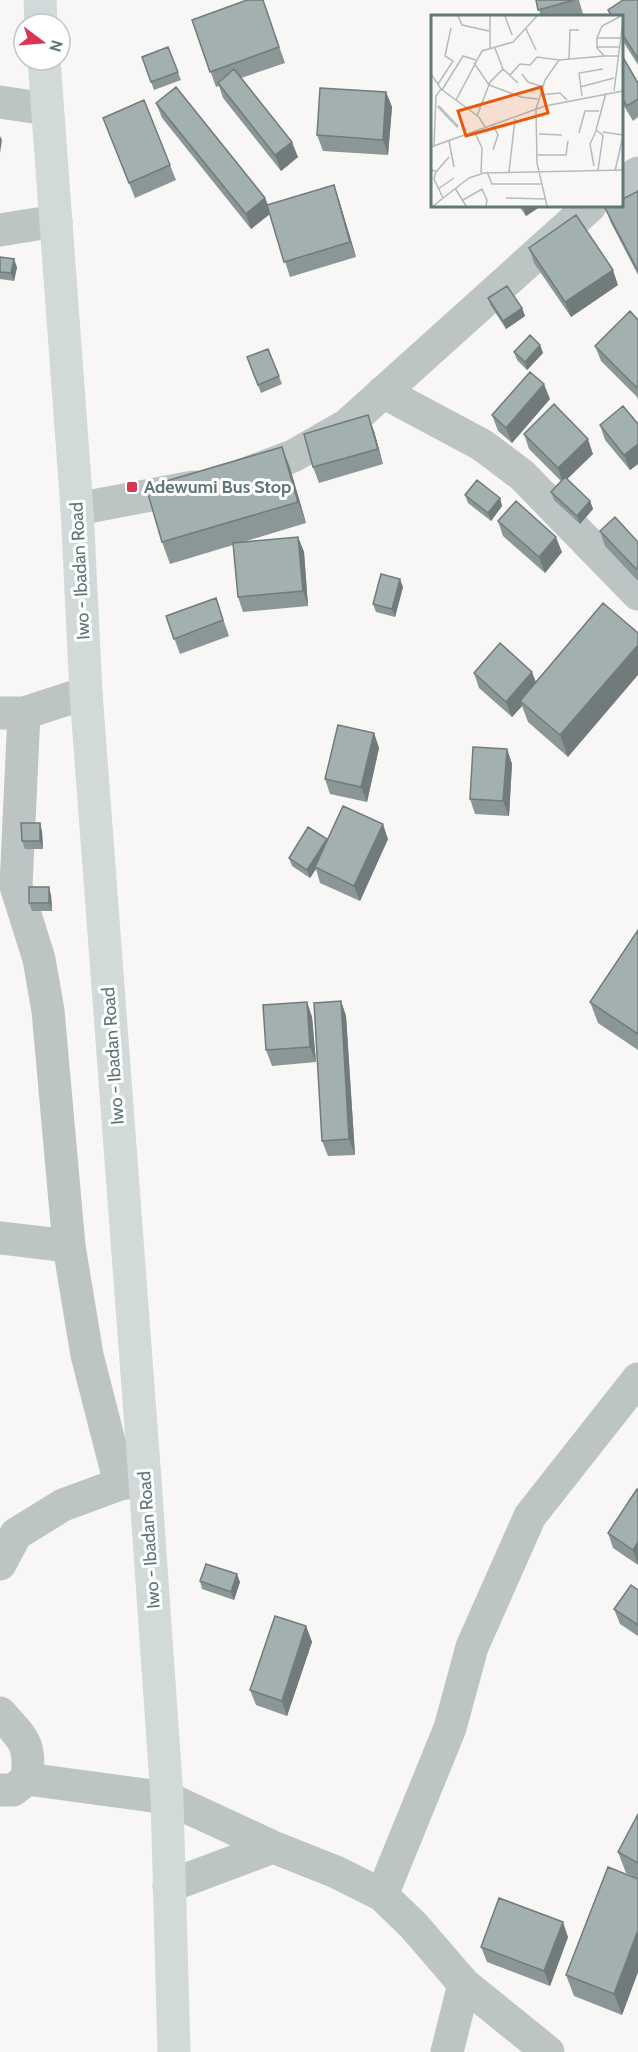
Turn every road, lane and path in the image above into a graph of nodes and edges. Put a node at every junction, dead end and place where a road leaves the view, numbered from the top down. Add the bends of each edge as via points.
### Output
1 (45, 72) edge
2 (0, 102) edge
3 (47, 109) junction
4 (638, 173) edge
5 (623, 182) edge
6 (589, 207) edge
7 (56, 221) junction
8 (0, 230) edge
9 (383, 392) junction
10 (77, 509) junction
11 (638, 594) edge
12 (86, 693) junction
13 (12, 713) edge
14 (8, 891) edge
15 (0, 1238) edge
16 (69, 1246) junction
17 (638, 1379) edge
18 (133, 1482) junction
19 (0, 1564) edge
20 (0, 1713) edge
21 (14, 1784) edge
22 (167, 1798) junction
23 (273, 1847) junction
24 (170, 1886) junction
25 (382, 1895) junction
26 (464, 1984) junction
27 (174, 2052) edge
28 (447, 2052) edge
29 (548, 2052) edge

1 - 3 main road, Iwo - Ibadan Road
2 - 3 street
3 - 7 main road, Iwo - Ibadan Road
4 - 5 street
6 - 9 street
7 - 8 street
7 - 10 main road, Iwo - Ibadan Road
9 - 10 street via 347,425 282,460 230,479
9 - 11 street via 482,445 522,475
10 - 12 main road, Iwo - Ibadan Road
12 - 13 street
12 - 18 main road, Iwo - Ibadan Road
13 - 14 street
14 - 16 street via 39,959 48,1011
15 - 16 street
16 - 18 street via 87,1355
17 - 25 street via 530,1516 472,1647 450,1728
18 - 19 street via 63,1505 16,1534
18 - 22 main road, Iwo - Ibadan Road
20 - 21 street via 24,1739 29,1759
21 - 22 street
22 - 23 street
22 - 24 main road, Iwo - Ibadan Road
23 - 24 street
23 - 25 street
24 - 27 main road, Iwo - Ibadan Road
25 - 26 street
26 - 28 street
26 - 29 street

